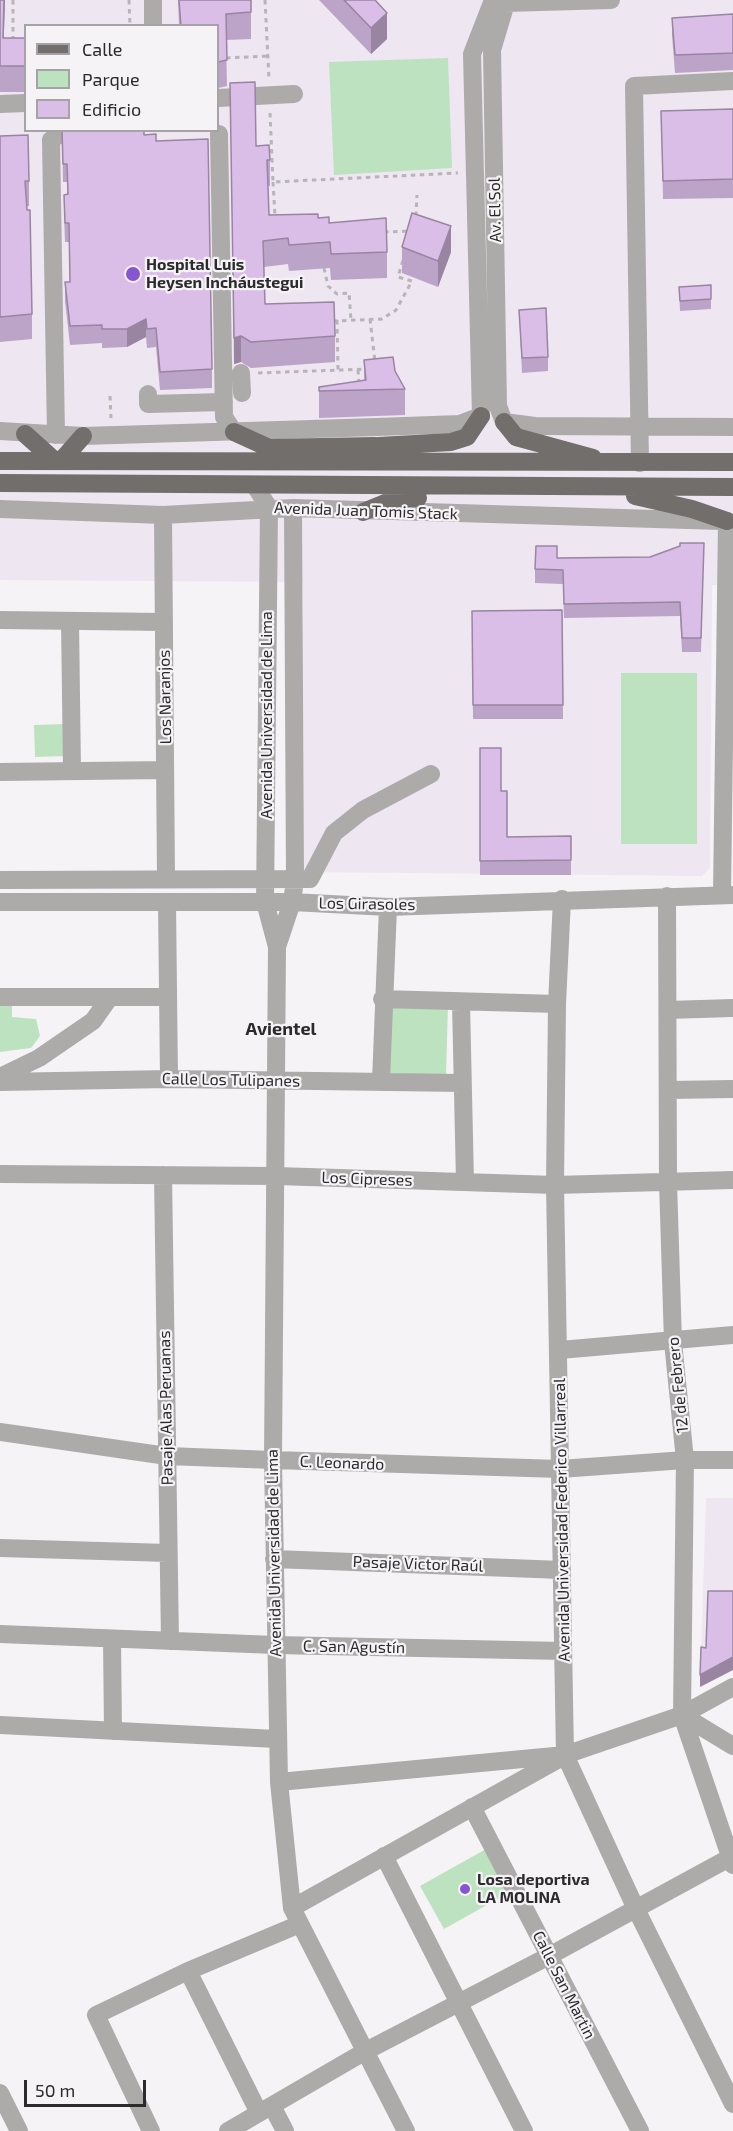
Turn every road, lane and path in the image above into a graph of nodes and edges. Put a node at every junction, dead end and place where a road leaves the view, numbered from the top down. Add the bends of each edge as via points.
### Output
1 (13, 0) edge
2 (129, 0) edge
3 (153, 0) edge
4 (265, 0) edge
5 (611, 0) edge
6 (502, 1) edge
7 (130, 24) edge
8 (153, 24) edge
9 (13, 47) edge
10 (268, 56) junction
11 (226, 58) edge
12 (733, 81) edge
13 (294, 94) dead end
14 (270, 95) junction
15 (219, 98) edge
16 (24, 103) edge
17 (0, 104) edge
18 (63, 132) edge
19 (219, 134) dead end
20 (474, 172) junction
21 (273, 182) junction
22 (494, 190) junction
23 (475, 192) junction
24 (417, 195) dead end
25 (415, 221) edge
26 (275, 226) edge
27 (378, 232) edge
28 (408, 242) edge
29 (405, 254) edge
30 (324, 268) dead end
31 (370, 319) junction
32 (337, 320) junction
33 (351, 320) junction
34 (325, 321) edge
35 (339, 370) junction
36 (358, 370) junction
37 (241, 373) joint
38 (355, 388) edge
39 (242, 393) dead end
40 (148, 394) dead end
41 (224, 402) junction
42 (481, 416) junction
43 (504, 422) junction
44 (639, 426) junction
45 (733, 427) edge
46 (0, 430) edge
47 (234, 432) junction
48 (25, 434) junction
49 (56, 435) junction
50 (83, 436) junction
51 (379, 446) junction
52 (269, 448) junction
53 (0, 461) edge
54 (58, 461) junction
55 (603, 461) junction
56 (297, 462) junction
57 (347, 462) junction
58 (733, 462) edge
59 (640, 463) junction
60 (0, 483) edge
61 (255, 486) junction
62 (583, 487) junction
63 (733, 487) edge
64 (536, 488) junction
65 (269, 508) junction
66 (293, 508) junction
67 (0, 509) edge
68 (363, 512) junction
69 (163, 515) junction
70 (730, 522) edge
71 (0, 620) edge
72 (70, 621) junction
73 (164, 622) junction
74 (165, 770) junction
75 (72, 771) junction
76 (0, 772) edge
77 (431, 774) dead end
78 (166, 879) junction
79 (0, 880) edge
80 (266, 880) junction
81 (295, 880) junction
82 (728, 894) edge
83 (668, 896) junction
84 (562, 899) junction
85 (0, 902) edge
86 (167, 902) junction
87 (265, 902) junction
88 (292, 902) junction
89 (388, 907) junction
90 (278, 947) junction
91 (0, 997) edge
92 (110, 997) junction
93 (168, 998) junction
94 (382, 999) junction
95 (461, 1003) junction
96 (557, 1004) junction
97 (733, 1008) edge
98 (668, 1010) junction
99 (169, 1079) junction
100 (0, 1080) edge
101 (278, 1081) junction
102 (381, 1081) junction
103 (462, 1083) junction
104 (733, 1089) edge
105 (668, 1090) junction
106 (0, 1174) edge
107 (163, 1175) junction
108 (277, 1176) junction
109 (733, 1180) edge
110 (465, 1182) junction
111 (668, 1182) junction
112 (555, 1185) junction
113 (733, 1335) edge
114 (673, 1342) junction
115 (560, 1350) junction
116 (0, 1432) edge
117 (733, 1446) edge
118 (167, 1456) junction
119 (273, 1460) junction
120 (685, 1460) junction
121 (705, 1460) junction
122 (733, 1460) edge
123 (560, 1469) junction
124 (0, 1548) edge
125 (168, 1552) junction
126 (274, 1559) junction
127 (562, 1570) junction
128 (0, 1634) edge
129 (112, 1639) junction
130 (170, 1641) junction
131 (275, 1645) junction
132 (563, 1651) junction
133 (733, 1687) edge
134 (682, 1715) junction
135 (0, 1725) edge
136 (113, 1731) junction
137 (276, 1739) junction
138 (733, 1746) edge
139 (566, 1755) junction
140 (279, 1782) junction
141 (472, 1807) junction
142 (384, 1856) junction
143 (732, 1860) edge
144 (636, 1909) junction
145 (296, 1916) junction
146 (549, 1956) junction
147 (188, 1971) junction
148 (458, 2002) junction
149 (364, 2052) junction
150 (0, 2093) edge
151 (733, 2104) edge
152 (266, 2109) junction
153 (19, 2131) edge
154 (151, 2131) edge
155 (228, 2131) edge
156 (285, 2131) edge
157 (406, 2131) edge
158 (524, 2131) edge
159 (640, 2131) edge

1 - 9 path
2 - 7 path
3 - 8 street
4 - 10 path
5 - 6 street
6 - 20 street, Av. El Sol via 472,54
6 - 22 street, Av. El Sol via 492,50
10 - 11 path
10 - 14 path
12 - 44 street via 634,86
13 - 14 street
14 - 15 street
14 - 21 path
16 - 17 street
18 - 49 street via 51,140
19 - 41 street
20 - 21 path
20 - 23 street, Av. El Sol
21 - 26 path
22 - 23 street
22 - 43 street, Av. El Sol via 498,406
23 - 42 street, Av. El Sol
24 - 25 path
27 - 28 path via 412,231
29 - 31 path via 398,277 412,281 396,310 382,319
30 - 33 path via 328,286 337,294 349,293
31 - 33 path
31 - 36 path via 376,369
32 - 33 path
32 - 34 path
32 - 35 path
35 - 36 path
35 - 37 path
36 - 38 path via 360,388
37 - 39 street
40 - 41 street via 148,404
41 - 47 street via 224,417
42 - 47 street via 460,424 357,424
42 - 51 main road via 467,437 451,442
43 - 44 street via 535,426
43 - 55 main road via 516,437
44 - 45 street
44 - 59 street
46 - 48 street
47 - 50 street
47 - 52 main road
48 - 49 street
48 - 54 main road
49 - 50 street
50 - 54 main road
51 - 52 main road
51 - 57 main road
52 - 56 main road
53 - 54 main road
54 - 56 main road
55 - 57 main road
55 - 59 main road
56 - 57 main road
58 - 59 main road
60 - 61 main road, Avenida Juan Tomis Stack
61 - 64 main road, Avenida Juan Tomis Stack
61 - 65 street
62 - 63 main road, Avenida Juan Tomis Stack
62 - 64 main road, Avenida Juan Tomis Stack
62 - 70 main road via 657,499
64 - 68 main road via 395,499
65 - 66 street, Avenida Juan Tomis Stack
65 - 69 street, Avenida Juan Tomis Stack
65 - 80 street, Avenida Universidad de Lima
66 - 68 street, Avenida Juan Tomis Stack
66 - 81 street, Avenida Universidad de Lima
67 - 69 street, Avenida Juan Tomis Stack
68 - 70 street, Avenida Juan Tomis Stack
69 - 73 street, Los Naranjos
70 - 82 street
71 - 72 street
72 - 73 street
72 - 75 street
73 - 74 street, Los Naranjos
74 - 75 street
74 - 78 street, Los Naranjos
75 - 76 street
77 - 81 street via 363,810 334,833 310,879
78 - 79 street
78 - 80 street
80 - 81 street
80 - 87 street, Avenida Universidad de Lima
81 - 88 street, Avenida Universidad de Lima
82 - 83 street, Los Girasoles
83 - 84 street, Los Girasoles
83 - 98 street, 12 de Febrero
84 - 89 street, Los Girasoles
84 - 96 street, Avenida Universidad Federico Villarreal
85 - 86 street, Los Girasoles
86 - 87 street, Los Girasoles
86 - 93 street
87 - 88 street, Los Girasoles
87 - 90 street, Avenida Universidad de Lima
88 - 89 street, Los Girasoles
88 - 90 street, Avenida Universidad de Lima
89 - 94 street
90 - 101 street, Avenida Universidad de Lima
91 - 92 street
92 - 93 street
92 - 100 street via 93,1021
93 - 99 street
94 - 95 street
94 - 102 street
95 - 96 street
95 - 103 street
96 - 112 street, Avenida Universidad Federico Villarreal
97 - 98 street
98 - 105 street, 12 de Febrero
99 - 100 street, Calle Los Tulipanes
99 - 101 street, Calle Los Tulipanes
101 - 102 street, Calle Los Tulipanes
101 - 108 street, Avenida Universidad de Lima
102 - 103 street, Calle Los Tulipanes
103 - 110 street
104 - 105 street
105 - 111 street, 12 de Febrero
106 - 107 street, Los Cipreses
107 - 108 street, Los Cipreses
107 - 118 street, Pasaje Alas Peruanas
108 - 110 street, Los Cipreses
108 - 119 street, Avenida Universidad de Lima
109 - 111 street, Los Cipreses
110 - 112 street, Los Cipreses
111 - 112 street, Los Cipreses
111 - 114 street, 12 de Febrero
112 - 115 street, Avenida Universidad Federico Villarreal
113 - 114 street
114 - 115 street
114 - 120 street, 12 de Febrero
115 - 123 street, Avenida Universidad Federico Villarreal
116 - 118 street, C. Leonardo
117 - 121 street
118 - 119 street, C. Leonardo
118 - 125 street, Pasaje Alas Peruanas
119 - 123 street, C. Leonardo
119 - 126 street, Avenida Universidad de Lima
120 - 121 street, C. Leonardo
120 - 123 street, C. Leonardo
120 - 134 street, 12 de Febrero
121 - 122 street, C. Leonardo
123 - 127 street, Avenida Universidad Federico Villarreal
124 - 125 street
125 - 130 street, Pasaje Alas Peruanas
126 - 127 street, Pasaje Victor Raúl
126 - 131 street, Avenida Universidad de Lima
127 - 132 street, Avenida Universidad Federico Villarreal
128 - 129 street, C. San Agustín
129 - 130 street, C. San Agustín
129 - 136 street
130 - 131 street, C. San Agustín
131 - 132 street, C. San Agustín
131 - 137 street, Avenida Universidad de Lima
132 - 139 street, Avenida Universidad Federico Villarreal
133 - 134 street
134 - 138 street
134 - 139 street
134 - 143 street, 12 de Febrero
135 - 136 street
136 - 137 street
137 - 140 street, Avenida Universidad de Lima
139 - 140 street
139 - 141 street
139 - 144 street, Avenida Universidad Federico Villarreal
140 - 145 street, Avenida Universidad de Lima
141 - 142 street
141 - 146 street, Calle San Martin
142 - 145 street
142 - 148 street
143 - 144 street
144 - 146 street
144 - 151 street, Avenida Universidad Federico Villarreal
145 - 147 street
145 - 149 street, Avenida Universidad de Lima
146 - 148 street
146 - 159 street, Calle San Martin
147 - 152 street
147 - 154 street via 96,2015
148 - 149 street
148 - 158 street
149 - 152 street
149 - 157 street, Avenida Universidad de Lima
150 - 153 street
152 - 155 street
152 - 156 street

